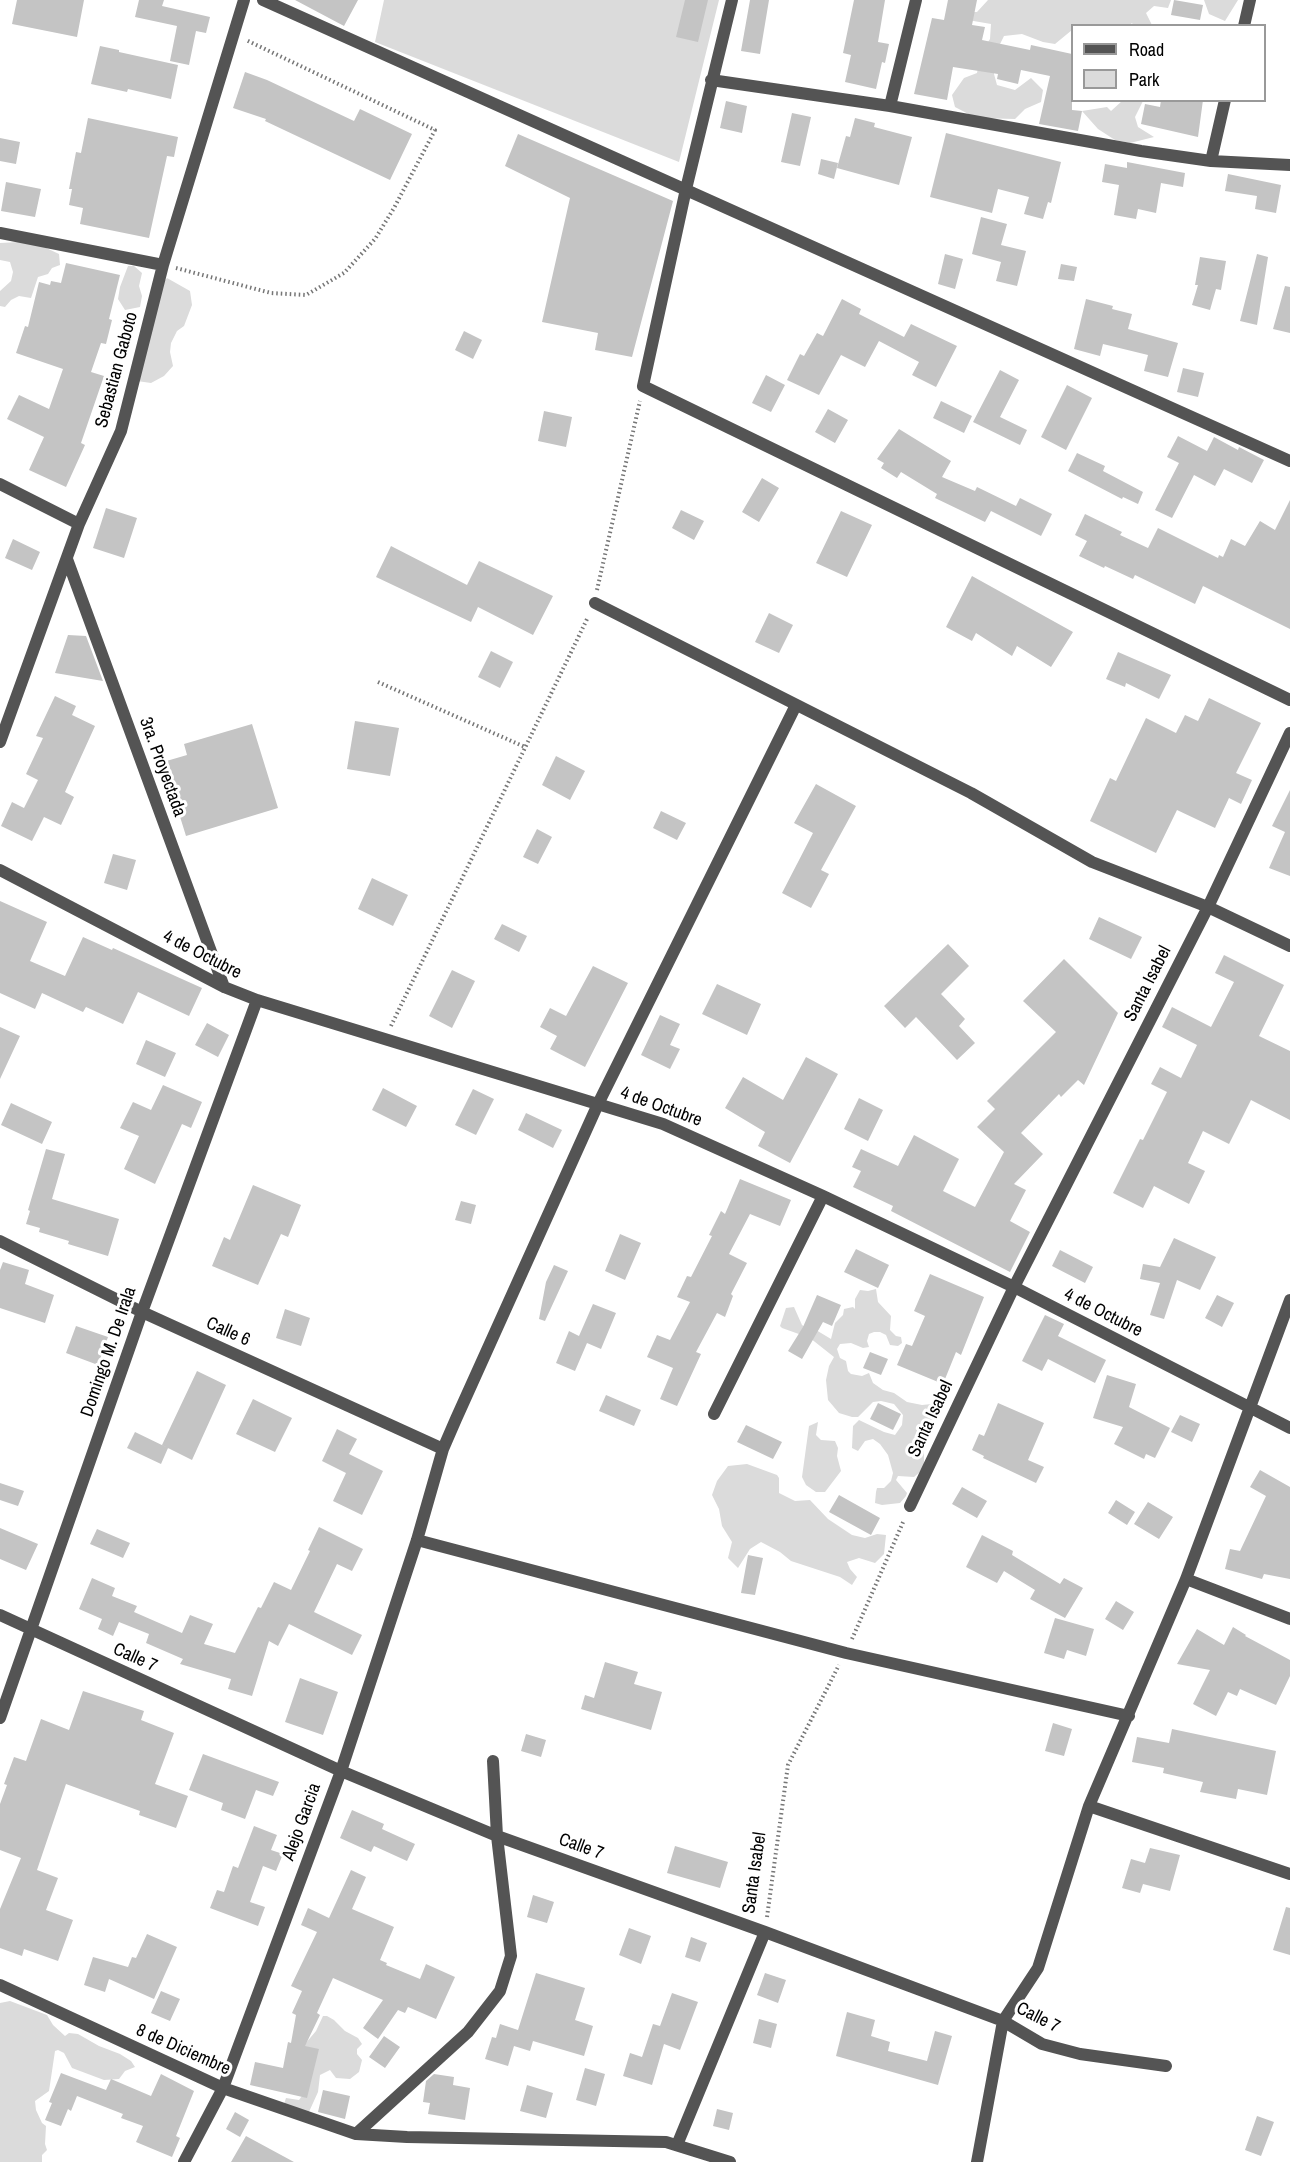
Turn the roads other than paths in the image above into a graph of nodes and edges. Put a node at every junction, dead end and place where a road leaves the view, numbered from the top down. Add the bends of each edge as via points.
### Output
1 (244, 0) edge
2 (263, 0) edge
3 (732, 0) edge
4 (916, 0) edge
5 (1250, 0) edge
6 (1244, 24) edge
7 (711, 80) junction
8 (1225, 102) edge
9 (890, 106) junction
10 (1210, 161) junction
11 (1290, 165) edge
12 (686, 189) junction
13 (0, 232) edge
14 (163, 265) junction
15 (1290, 461) edge
16 (0, 484) edge
17 (79, 524) junction
18 (67, 559) junction
19 (595, 603) road end
20 (1290, 700) edge
21 (796, 705) junction
22 (1290, 734) edge
23 (0, 742) edge
24 (0, 870) edge
25 (1208, 907) junction
26 (1290, 946) edge
27 (224, 987) junction
28 (257, 1000) junction
29 (598, 1104) junction
30 (823, 1196) junction
31 (0, 1241) edge
32 (1014, 1287) junction
33 (1290, 1300) edge
34 (142, 1312) junction
35 (1250, 1409) junction
36 (714, 1414) dead end
37 (1290, 1428) edge
38 (443, 1449) junction
39 (910, 1506) road end
40 (417, 1540) junction
41 (1186, 1579) junction
42 (0, 1615) edge
43 (1290, 1619) edge
44 (31, 1630) junction
45 (1129, 1716) junction
46 (0, 1718) edge
47 (493, 1761) dead end
48 (341, 1771) junction
49 (1089, 1806) junction
50 (497, 1836) junction
51 (1290, 1874) edge
52 (765, 1932) junction
53 (0, 1985) edge
54 (1003, 2020) junction
55 (1166, 2066) dead end
56 (222, 2088) junction
57 (356, 2134) junction
58 (677, 2145) junction
59 (184, 2162) edge
60 (730, 2162) edge
61 (977, 2162) edge

1 - 14 street, Sebastian Gaboto
2 - 12 street
3 - 7 street
4 - 9 street
5 - 6 street
7 - 9 street
7 - 12 street
8 - 10 street
9 - 10 street
10 - 11 street
12 - 15 street
12 - 20 street via 643,386
13 - 14 street
14 - 17 street, Sebastian Gaboto via 121,431
16 - 17 street
17 - 18 street, Sebastian Gaboto
18 - 23 street, Sebastian Gaboto
18 - 27 street, 3ra. Proyectada
19 - 21 street
21 - 25 street via 971,794 1092,862
21 - 29 street, Alejo Garcia
22 - 25 street, Santa Isabel
24 - 27 street, 4 de Octubre
25 - 26 street
25 - 32 street, Santa Isabel
27 - 28 street, 4 de Octubre
28 - 29 street, 4 de Octubre
28 - 34 street, Domingo M. De Irala
29 - 30 street, 4 de Octubre via 663,1124
29 - 38 street, Alejo Garcia
30 - 32 street, 4 de Octubre
30 - 36 street
31 - 34 street, Calle 6
32 - 35 street, 4 de Octubre
32 - 39 street, Santa Isabel
33 - 35 street
34 - 38 street, Calle 6
34 - 44 street, Domingo M. De Irala
35 - 37 street, 4 de Octubre
35 - 41 street
38 - 40 street, Alejo Garcia
40 - 45 street via 846,1653
40 - 48 street, Alejo Garcia
41 - 43 street
41 - 45 street
42 - 44 street, Calle 7
44 - 46 street, Domingo M. De Irala
44 - 48 street, Calle 7
45 - 49 street
47 - 50 street
48 - 50 street, Calle 7
48 - 56 street, Alejo Garcia
49 - 51 street
49 - 54 street via 1038,1968
50 - 52 street, Calle 7
50 - 57 street via 511,1956 500,1992 468,2032
52 - 54 street, Calle 7
52 - 58 street, Santa Isabel
53 - 56 street, 8 de Diciembre
54 - 55 street, Calle 7 via 1042,2044 1080,2054
54 - 61 street
56 - 57 street, 8 de Diciembre
56 - 59 street, Alejo Garcia
57 - 58 street, 8 de Diciembre
58 - 60 street, 8 de Diciembre

